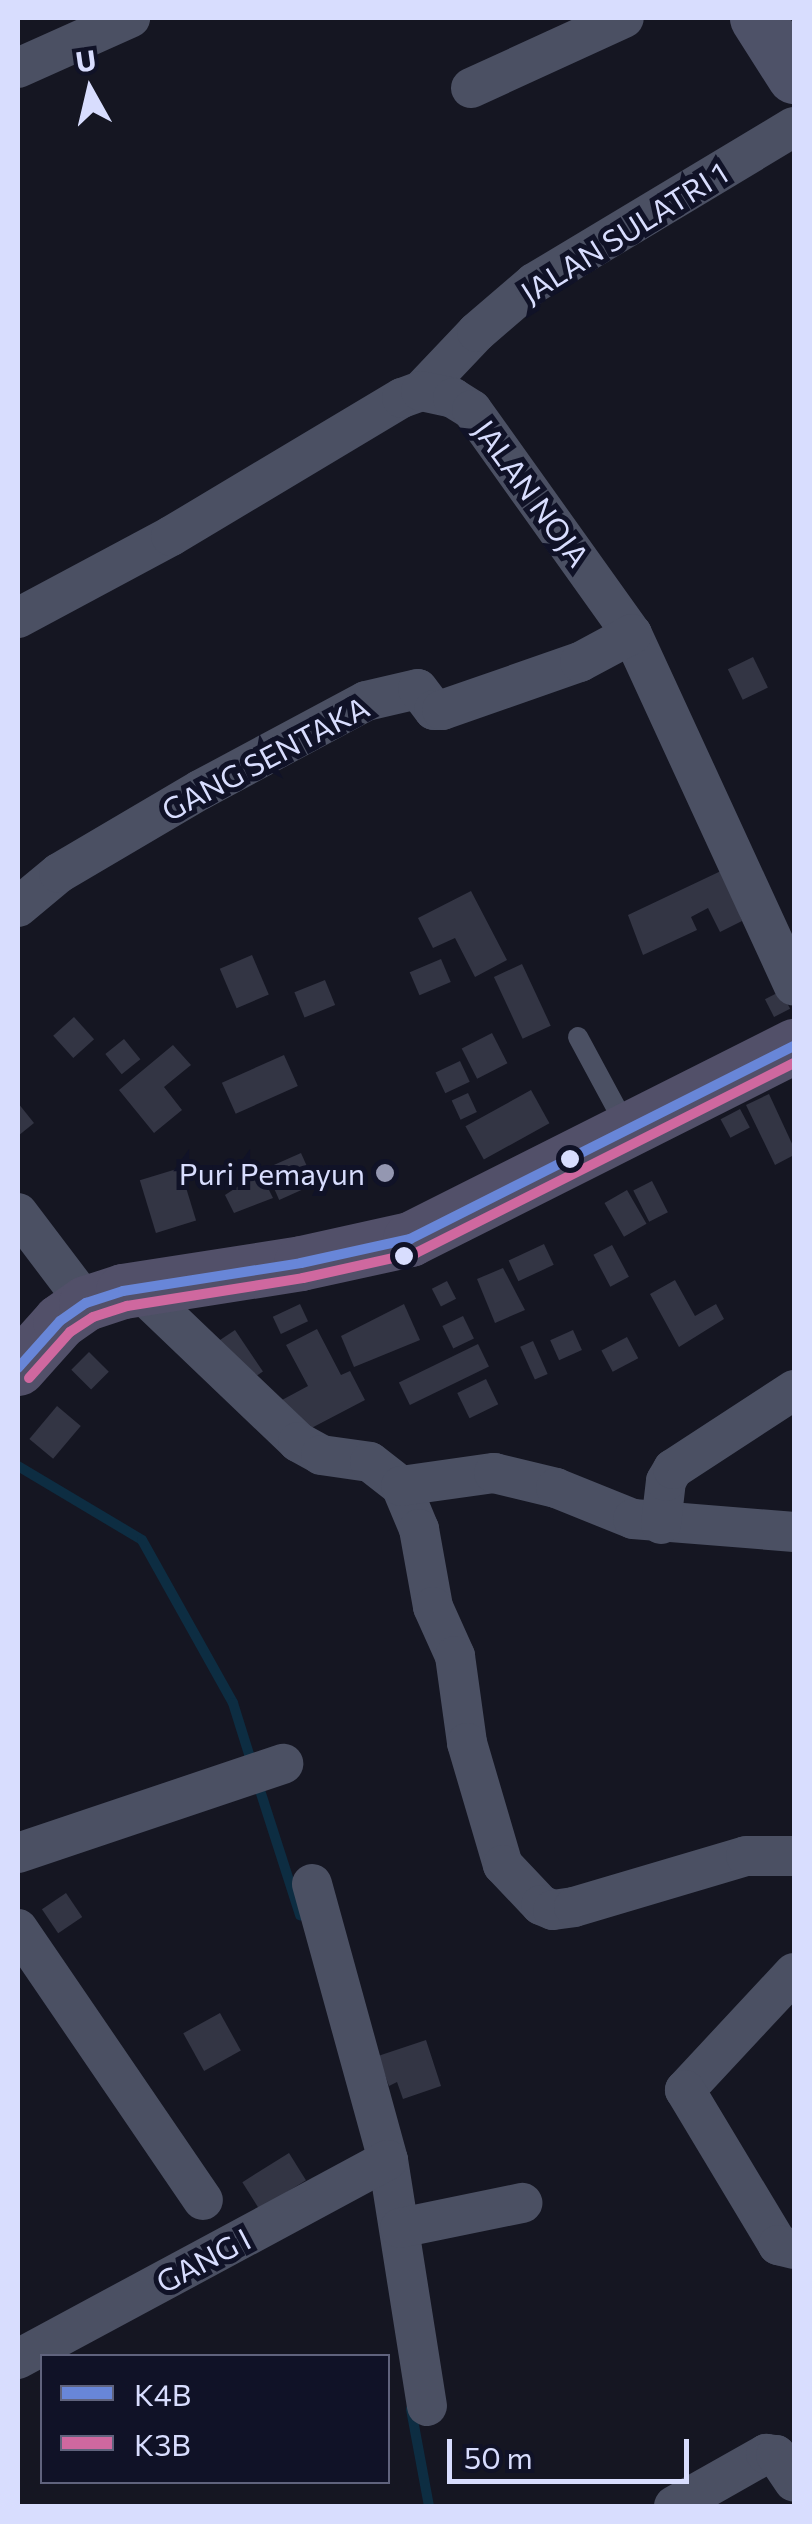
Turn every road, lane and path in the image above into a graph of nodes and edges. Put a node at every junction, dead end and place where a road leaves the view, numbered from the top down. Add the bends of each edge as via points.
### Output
1 (130, 18) edge
2 (624, 18) edge
3 (757, 18) edge
4 (18, 68) edge
5 (794, 76) edge
6 (471, 88) dead end
7 (794, 128) edge
8 (462, 348) junction
9 (422, 391) junction
10 (472, 410) junction
11 (18, 618) edge
12 (632, 634) junction
13 (18, 907) edge
14 (794, 986) edge
15 (578, 1037) dead end
16 (794, 1046) edge
17 (629, 1131) junction
18 (18, 1213) edge
19 (111, 1295) junction
20 (18, 1368) edge
21 (794, 1390) edge
22 (401, 1486) junction
23 (661, 1524) junction
24 (794, 1532) edge
25 (268, 1768) dead end
26 (18, 1853) edge
27 (794, 1856) edge
28 (312, 1884) dead end
29 (18, 1929) edge
30 (794, 1974) edge
31 (378, 2165) junction
32 (203, 2200) dead end
33 (522, 2203) dead end
34 (400, 2228) junction
35 (794, 2249) edge
36 (18, 2359) edge
37 (427, 2406) dead end
38 (794, 2482) edge
39 (674, 2506) edge

1 - 4 street
2 - 6 street
3 - 5 main road
7 - 8 street, JALAN SULATRI 1 via 534,283
8 - 9 street, JALAN SULATRI 1
8 - 10 street
9 - 10 street, JALAN NOJA
9 - 11 street
10 - 12 street, JALAN NOJA
12 - 13 street, GANG SENTAKA via 580,662 442,710 434,710 418,689 366,701 58,873
12 - 14 street, JALAN NOJA
15 - 17 lane
16 - 17 main road
17 - 19 main road via 410,1239
18 - 19 street
19 - 20 main road via 60,1320
19 - 22 street via 298,1442 334,1458 370,1462
21 - 23 street via 673,1469
22 - 23 street via 494,1473
22 - 27 street via 419,1529 433,1607 455,1656 467,1744 499,1852 515,1882 553,1910 704,1865
23 - 24 street
25 - 26 street
28 - 31 street
29 - 32 street
30 - 35 street via 685,2090 778,2245
31 - 34 street
31 - 36 street, GANG I
33 - 34 street
34 - 37 street
38 - 39 street via 776,2455 766,2454

